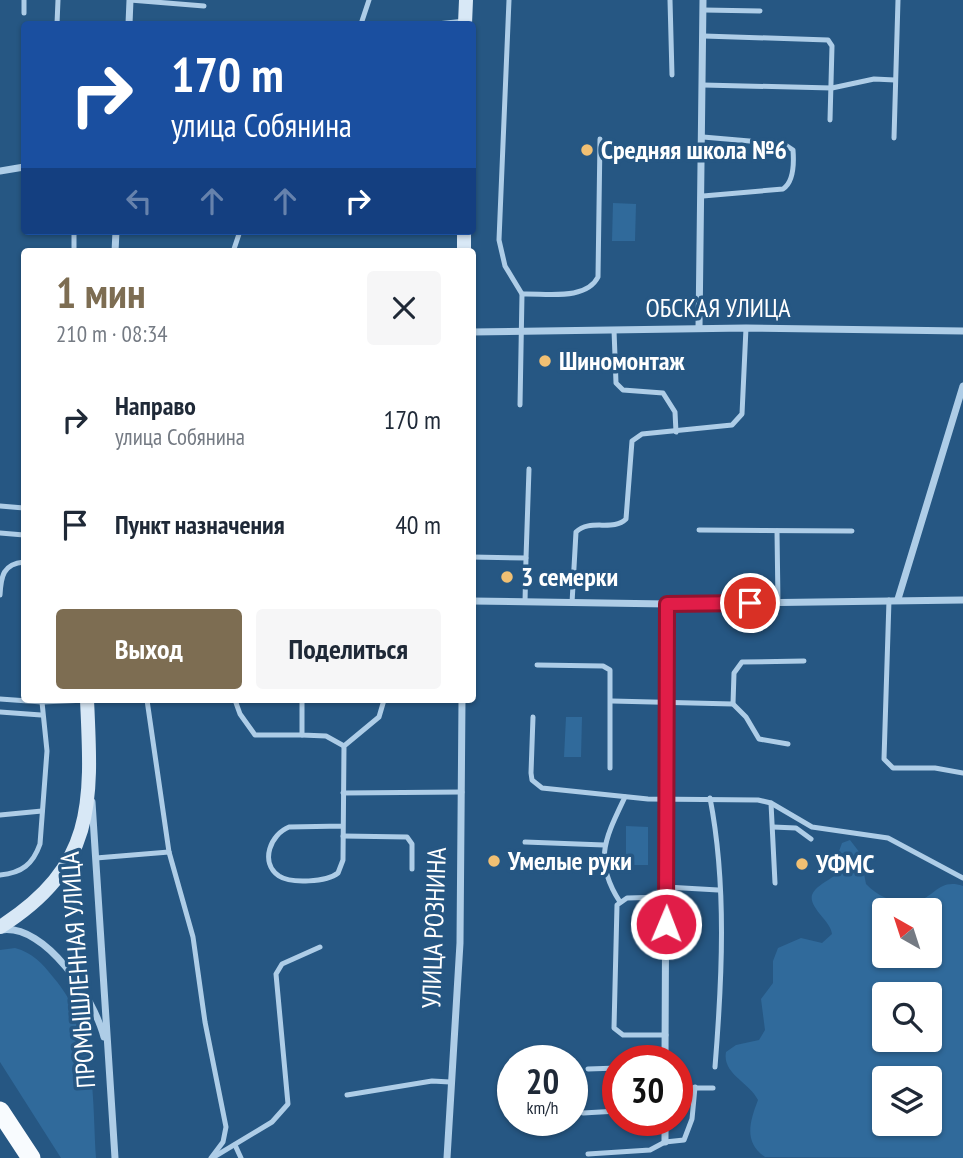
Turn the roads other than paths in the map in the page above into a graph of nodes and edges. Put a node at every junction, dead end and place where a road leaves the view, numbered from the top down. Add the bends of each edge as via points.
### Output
1 (24, 0) edge
2 (58, 0) edge
3 (130, 0) edge
4 (369, 0) edge
5 (466, 0) edge
6 (509, 0) edge
7 (670, 0) edge
8 (703, 0) edge
9 (898, 0) edge
10 (204, 6) dead end
11 (704, 10) junction
12 (760, 11) dead end
13 (24, 13) dead end
14 (57, 21) edge
15 (129, 21) edge
16 (362, 21) edge
17 (465, 21) edge
18 (704, 36) junction
19 (671, 75) dead end
20 (895, 80) junction
21 (703, 85) junction
22 (832, 88) junction
23 (830, 120) dead end
24 (703, 137) junction
25 (894, 138) dead end
26 (600, 139) dead end
27 (21, 168) edge
28 (0, 171) edge
29 (703, 196) junction
30 (522, 294) junction
31 (699, 328) junction
32 (746, 328) junction
33 (614, 330) junction
34 (963, 331) edge
35 (476, 332) edge
36 (521, 332) junction
37 (963, 386) edge
38 (520, 405) dead end
39 (676, 432) junction
40 (528, 469) dead end
41 (0, 506) edge
42 (21, 508) edge
43 (699, 530) dead end
44 (777, 531) junction
45 (852, 531) dead end
46 (0, 533) edge
47 (21, 535) edge
48 (476, 557) edge
49 (526, 558) junction
50 (21, 563) edge
51 (1, 574) edge
52 (0, 595) edge
53 (889, 600) junction
54 (898, 600) junction
55 (963, 600) edge
56 (476, 601) edge
57 (525, 602) junction
58 (572, 603) junction
59 (778, 603) junction
60 (667, 604) junction
61 (804, 661) dead end
62 (537, 665) dead end
63 (0, 699) edge
64 (21, 700) edge
65 (612, 701) junction
66 (42, 703) edge
67 (87, 703) edge
68 (147, 703) edge
69 (236, 703) edge
70 (302, 703) edge
71 (383, 703) edge
72 (462, 703) edge
73 (666, 703) junction
74 (733, 704) junction
75 (0, 712) edge
76 (41, 715) junction
77 (533, 717) dead end
78 (302, 735) junction
79 (788, 744) dead end
80 (344, 746) junction
81 (610, 768) dead end
82 (963, 773) edge
83 (90, 779) junction
84 (462, 792) junction
85 (343, 793) junction
86 (625, 797) junction
87 (665, 799) junction
88 (710, 799) junction
89 (771, 803) junction
90 (42, 811) junction
91 (0, 816) edge
92 (343, 826) junction
93 (773, 827) junction
94 (343, 836) junction
95 (811, 839) dead end
96 (525, 842) dead end
97 (604, 845) junction
98 (169, 852) junction
99 (96, 858) junction
100 (412, 869) dead end
101 (0, 875) edge
102 (963, 878) edge
103 (775, 883) dead end
104 (666, 887) junction
105 (718, 890) junction
106 (666, 897) junction
107 (620, 902) junction
108 (0, 928) edge
109 (320, 947) dead end
110 (666, 1035) junction
111 (666, 1045) edge
112 (108, 1053) junction
113 (715, 1068) dead end
114 (588, 1069) dead end
115 (602, 1069) edge
116 (450, 1083) junction
117 (695, 1087) joint
118 (713, 1088) dead end
119 (347, 1095) dead end
120 (0, 1111) edge
121 (665, 1136) edge
122 (665, 1142) junction
123 (235, 1145) junction
124 (588, 1154) dead end
125 (31, 1158) edge
126 (115, 1158) edge
127 (212, 1158) edge
128 (241, 1158) edge
129 (447, 1158) edge

1 - 13 lane
2 - 14 lane
3 - 10 lane
3 - 15 street
4 - 16 lane
5 - 17 main road
6 - 30 lane via 499,240 505,266
7 - 19 lane
8 - 11 street
9 - 20 lane
11 - 12 lane
11 - 18 street
18 - 21 street
18 - 22 lane via 824,38 832,46
20 - 22 lane via 874,79
20 - 25 lane
21 - 22 lane
21 - 24 street
22 - 23 lane
24 - 29 street
24 - 29 lane via 784,144 794,157 791,181 783,189
26 - 30 lane via 595,283 584,292
27 - 28 street
29 - 31 street
30 - 36 lane
31 - 32 street, ОБСКАЯ УЛИЦА
31 - 33 street, ОБСКАЯ УЛИЦА
32 - 34 street, ОБСКАЯ УЛИЦА
32 - 39 lane via 744,405 738,420
33 - 36 street, ОБСКАЯ УЛИЦА
33 - 39 lane via 615,383 624,390 663,393 675,412
35 - 36 street, ОБСКАЯ УЛИЦА
36 - 38 lane
37 - 54 street
39 - 58 lane via 642,434 632,441 624,523 588,525 576,531
40 - 49 lane
41 - 42 lane
43 - 44 lane
44 - 45 lane
44 - 59 lane
46 - 47 lane
48 - 49 lane
49 - 57 lane
50 - 51 lane
51 - 52 lane
53 - 54 street
53 - 59 street
53 - 82 lane via 884,759 892,768
54 - 55 street
56 - 57 street
57 - 58 street
58 - 60 street
59 - 60 street
60 - 73 street
61 - 74 lane via 742,662 734,673
62 - 65 lane via 607,667
63 - 64 lane
65 - 73 lane
65 - 81 lane
66 - 76 lane
67 - 83 main road, ПРОМЫШЛЕННАЯ УЛИЦА
68 - 98 lane
69 - 78 lane via 255,735
70 - 78 lane
71 - 80 lane via 379,717
72 - 84 street, УЛИЦА РОЗНИНА
73 - 74 lane
73 - 87 street
74 - 79 lane via 759,739
75 - 76 lane
76 - 90 lane via 47,751
77 - 86 lane via 531,773 536,785
78 - 80 lane via 326,736
80 - 85 lane
83 - 99 street, ПРОМЫШЛЕННАЯ УЛИЦА
83 - 108 main road, ПРОМЫШЛЕННАЯ УЛИЦА via 82,829 66,866 39,898
84 - 85 lane
84 - 116 street, УЛИЦА РОЗНИНА via 460,953
85 - 92 lane
86 - 87 lane
86 - 97 lane
87 - 88 lane
87 - 104 street
88 - 89 lane
88 - 105 lane
89 - 93 lane
89 - 102 lane via 812,827 888,838
90 - 91 lane
90 - 101 lane via 36,855 21,871
92 - 94 lane
92 - 94 lane via 281,830 271,843 270,861 286,878 333,877 341,867
93 - 95 lane via 796,828
93 - 103 lane
94 - 100 lane via 407,836 412,844
96 - 97 lane
97 - 107 lane via 605,870
98 - 99 lane
98 - 127 lane via 193,937 226,1127
99 - 112 street, ПРОМЫШЛЕННАЯ УЛИЦА
104 - 105 lane
104 - 106 street
105 - 113 lane via 722,979
106 - 107 lane
106 - 110 street
107 - 110 lane via 616,911 614,1028 622,1035
108 - 112 street via 31,935 58,959 93,1009
109 - 123 lane via 282,964 276,974 288,1104 272,1122
110 - 111 street
112 - 126 street, ПРОМЫШЛЕННАЯ УЛИЦА
114 - 115 lane
116 - 119 lane
116 - 129 street, УЛИЦА РОЗНИНА
117 - 118 lane
117 - 122 lane via 687,1135 679,1142
120 - 125 highway
121 - 122 street
122 - 124 lane via 650,1150
123 - 127 lane
123 - 128 lane

